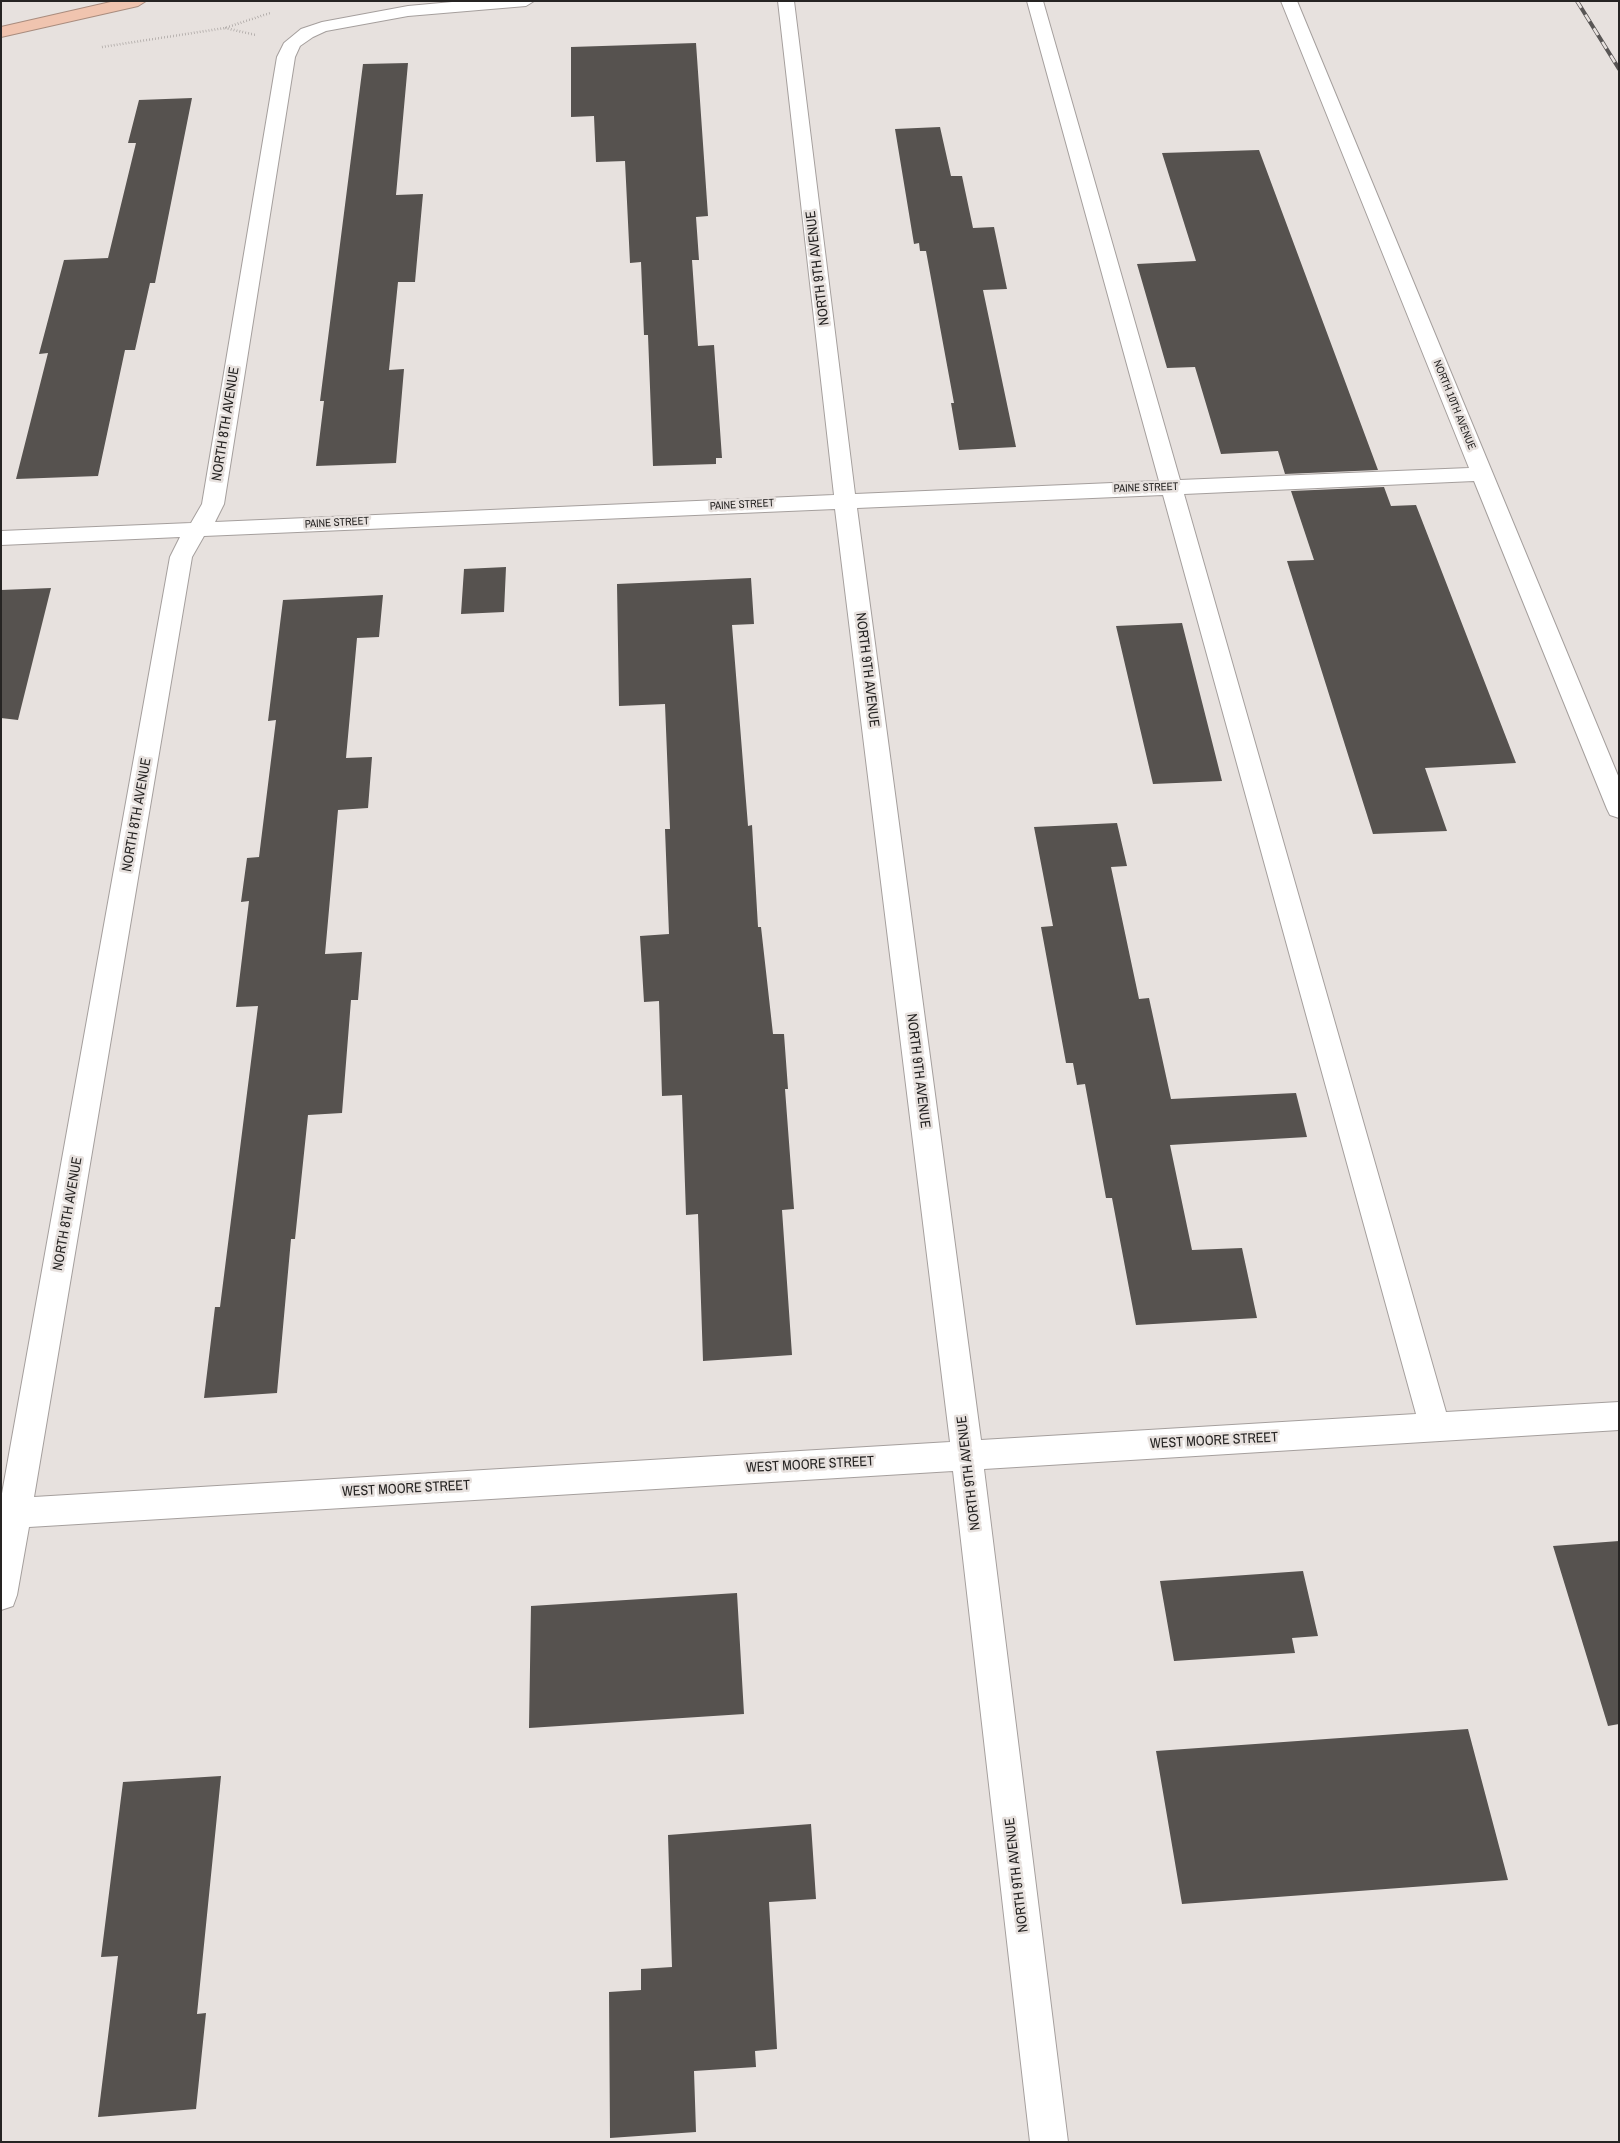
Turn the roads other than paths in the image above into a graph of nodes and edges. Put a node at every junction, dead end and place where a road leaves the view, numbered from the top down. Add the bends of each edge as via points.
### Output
1 (138, 1) edge
2 (526, 1) edge
3 (786, 1) edge
4 (1035, 1) edge
5 (1289, 1) edge
6 (1, 32) edge
7 (1482, 474) junction
8 (1171, 487) junction
9 (845, 500) junction
10 (198, 530) junction
11 (1, 538) edge
12 (1619, 809) edge
13 (1619, 1416) edge
14 (1435, 1427) junction
15 (967, 1455) junction
16 (9, 1514) edge
17 (1, 1595) edge
18 (1049, 2142) edge

1 - 6 highway
2 - 10 street, NORTH 8TH AVENUE via 456,5 361,18 322,27 293,43 286,57 213,504
3 - 9 street, NORTH 9TH AVENUE
4 - 8 street
5 - 7 street, NORTH 10TH AVENUE
7 - 8 street, PAINE STREET
7 - 12 street, NORTH 10TH AVENUE
8 - 9 street, PAINE STREET
8 - 14 street
9 - 10 street, PAINE STREET
9 - 15 street, NORTH 9TH AVENUE
10 - 11 street, PAINE STREET
10 - 16 street, NORTH 8TH AVENUE via 181,557
13 - 14 street, WEST MOORE STREET
14 - 15 street, WEST MOORE STREET
15 - 16 street, WEST MOORE STREET
15 - 18 street, NORTH 9TH AVENUE
16 - 17 street, NORTH 8TH AVENUE

